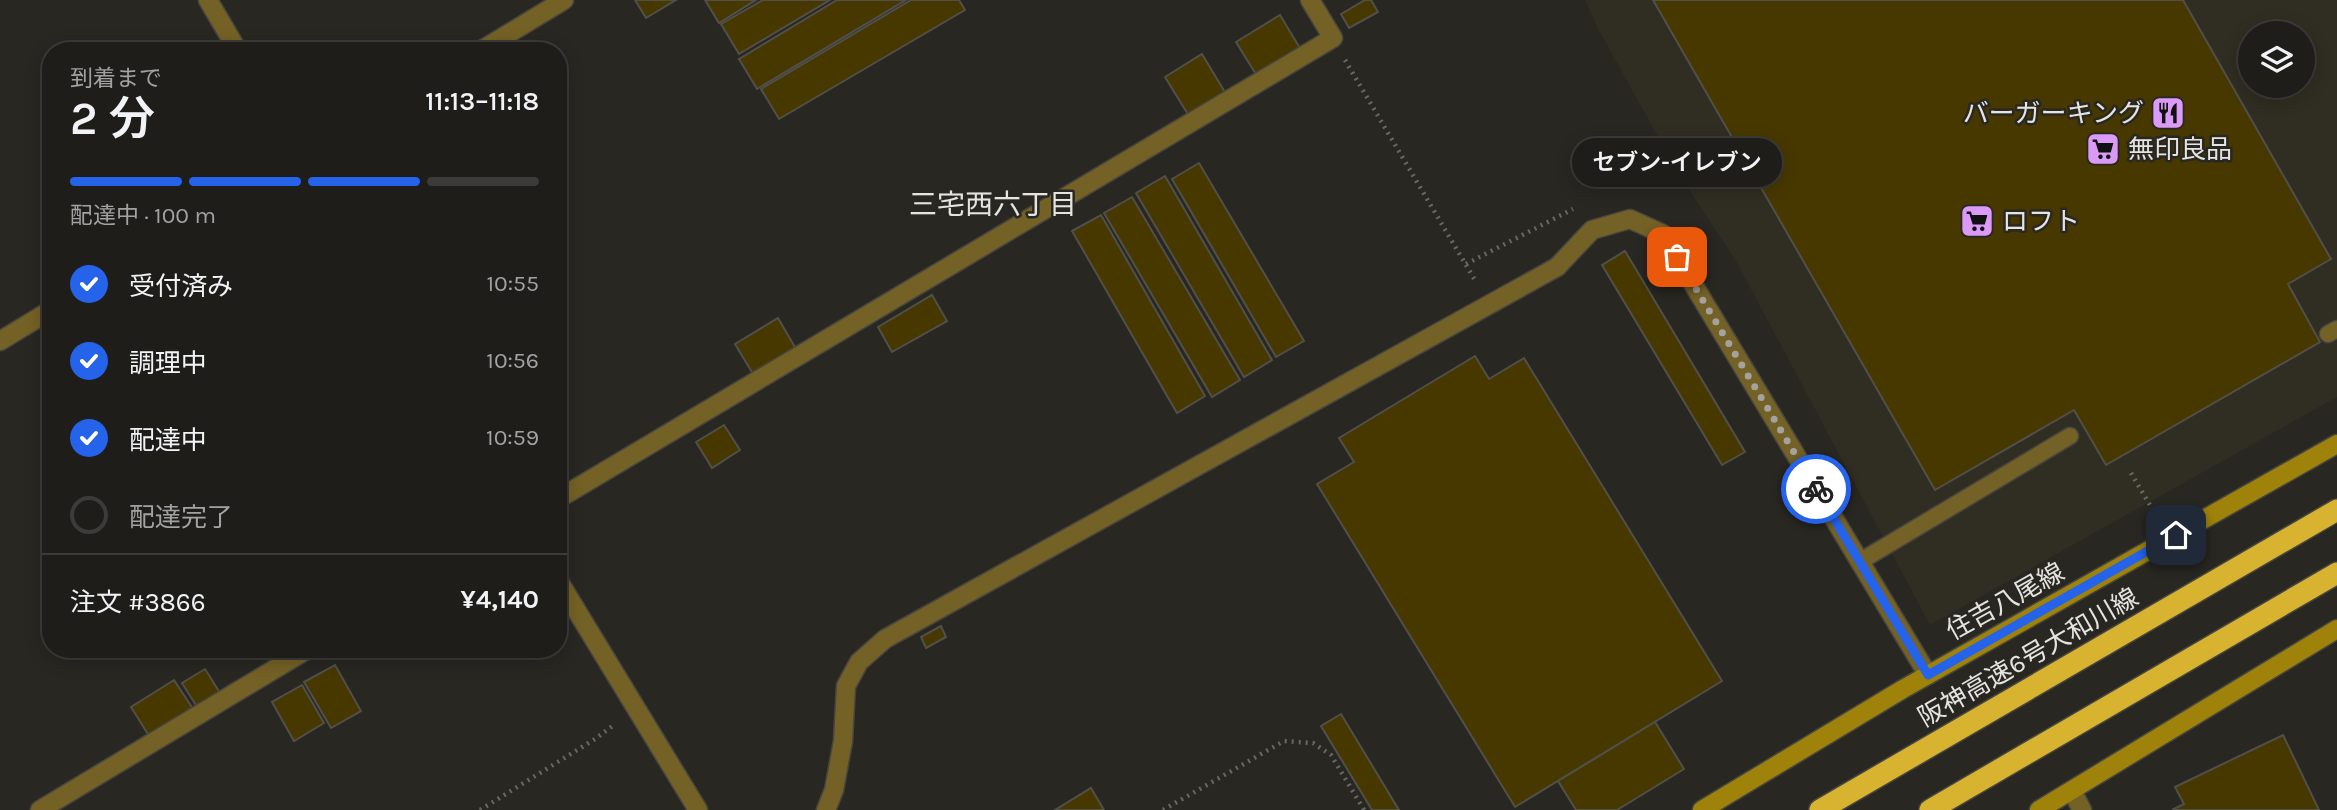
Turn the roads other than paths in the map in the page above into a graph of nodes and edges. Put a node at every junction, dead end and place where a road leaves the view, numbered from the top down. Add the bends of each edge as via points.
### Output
1 (208, 0) edge
2 (564, 0) edge
3 (1310, 0) edge
4 (233, 42) edge
5 (495, 42) edge
6 (42, 315) edge
7 (0, 341) edge
8 (2070, 436) dead end
9 (2337, 444) edge
10 (567, 494) edge
11 (2337, 510) edge
12 (1859, 562) junction
13 (2337, 573) edge
14 (567, 595) edge
15 (2337, 629) edge
16 (293, 658) edge
17 (1928, 675) junction
18 (2071, 791) junction
19 (40, 810) edge
20 (698, 810) edge
21 (826, 810) edge
22 (1702, 810) edge
23 (1820, 810) edge
24 (1930, 810) edge
25 (2039, 810) edge
26 (2082, 810) edge

1 - 4 street
2 - 5 street
3 - 10 street via 1333,38
6 - 7 street
8 - 12 lane
9 - 17 main road, 住吉八尾線
11 - 23 highway, 阪神高速6号大和川線
12 - 17 street
12 - 21 street via 1663,234 1630,219 1592,230 1557,267 885,639 859,662 846,686 843,741
13 - 24 highway
14 - 20 street
15 - 18 main road
16 - 19 street
17 - 22 main road, 住吉八尾線
18 - 25 main road
18 - 26 street

